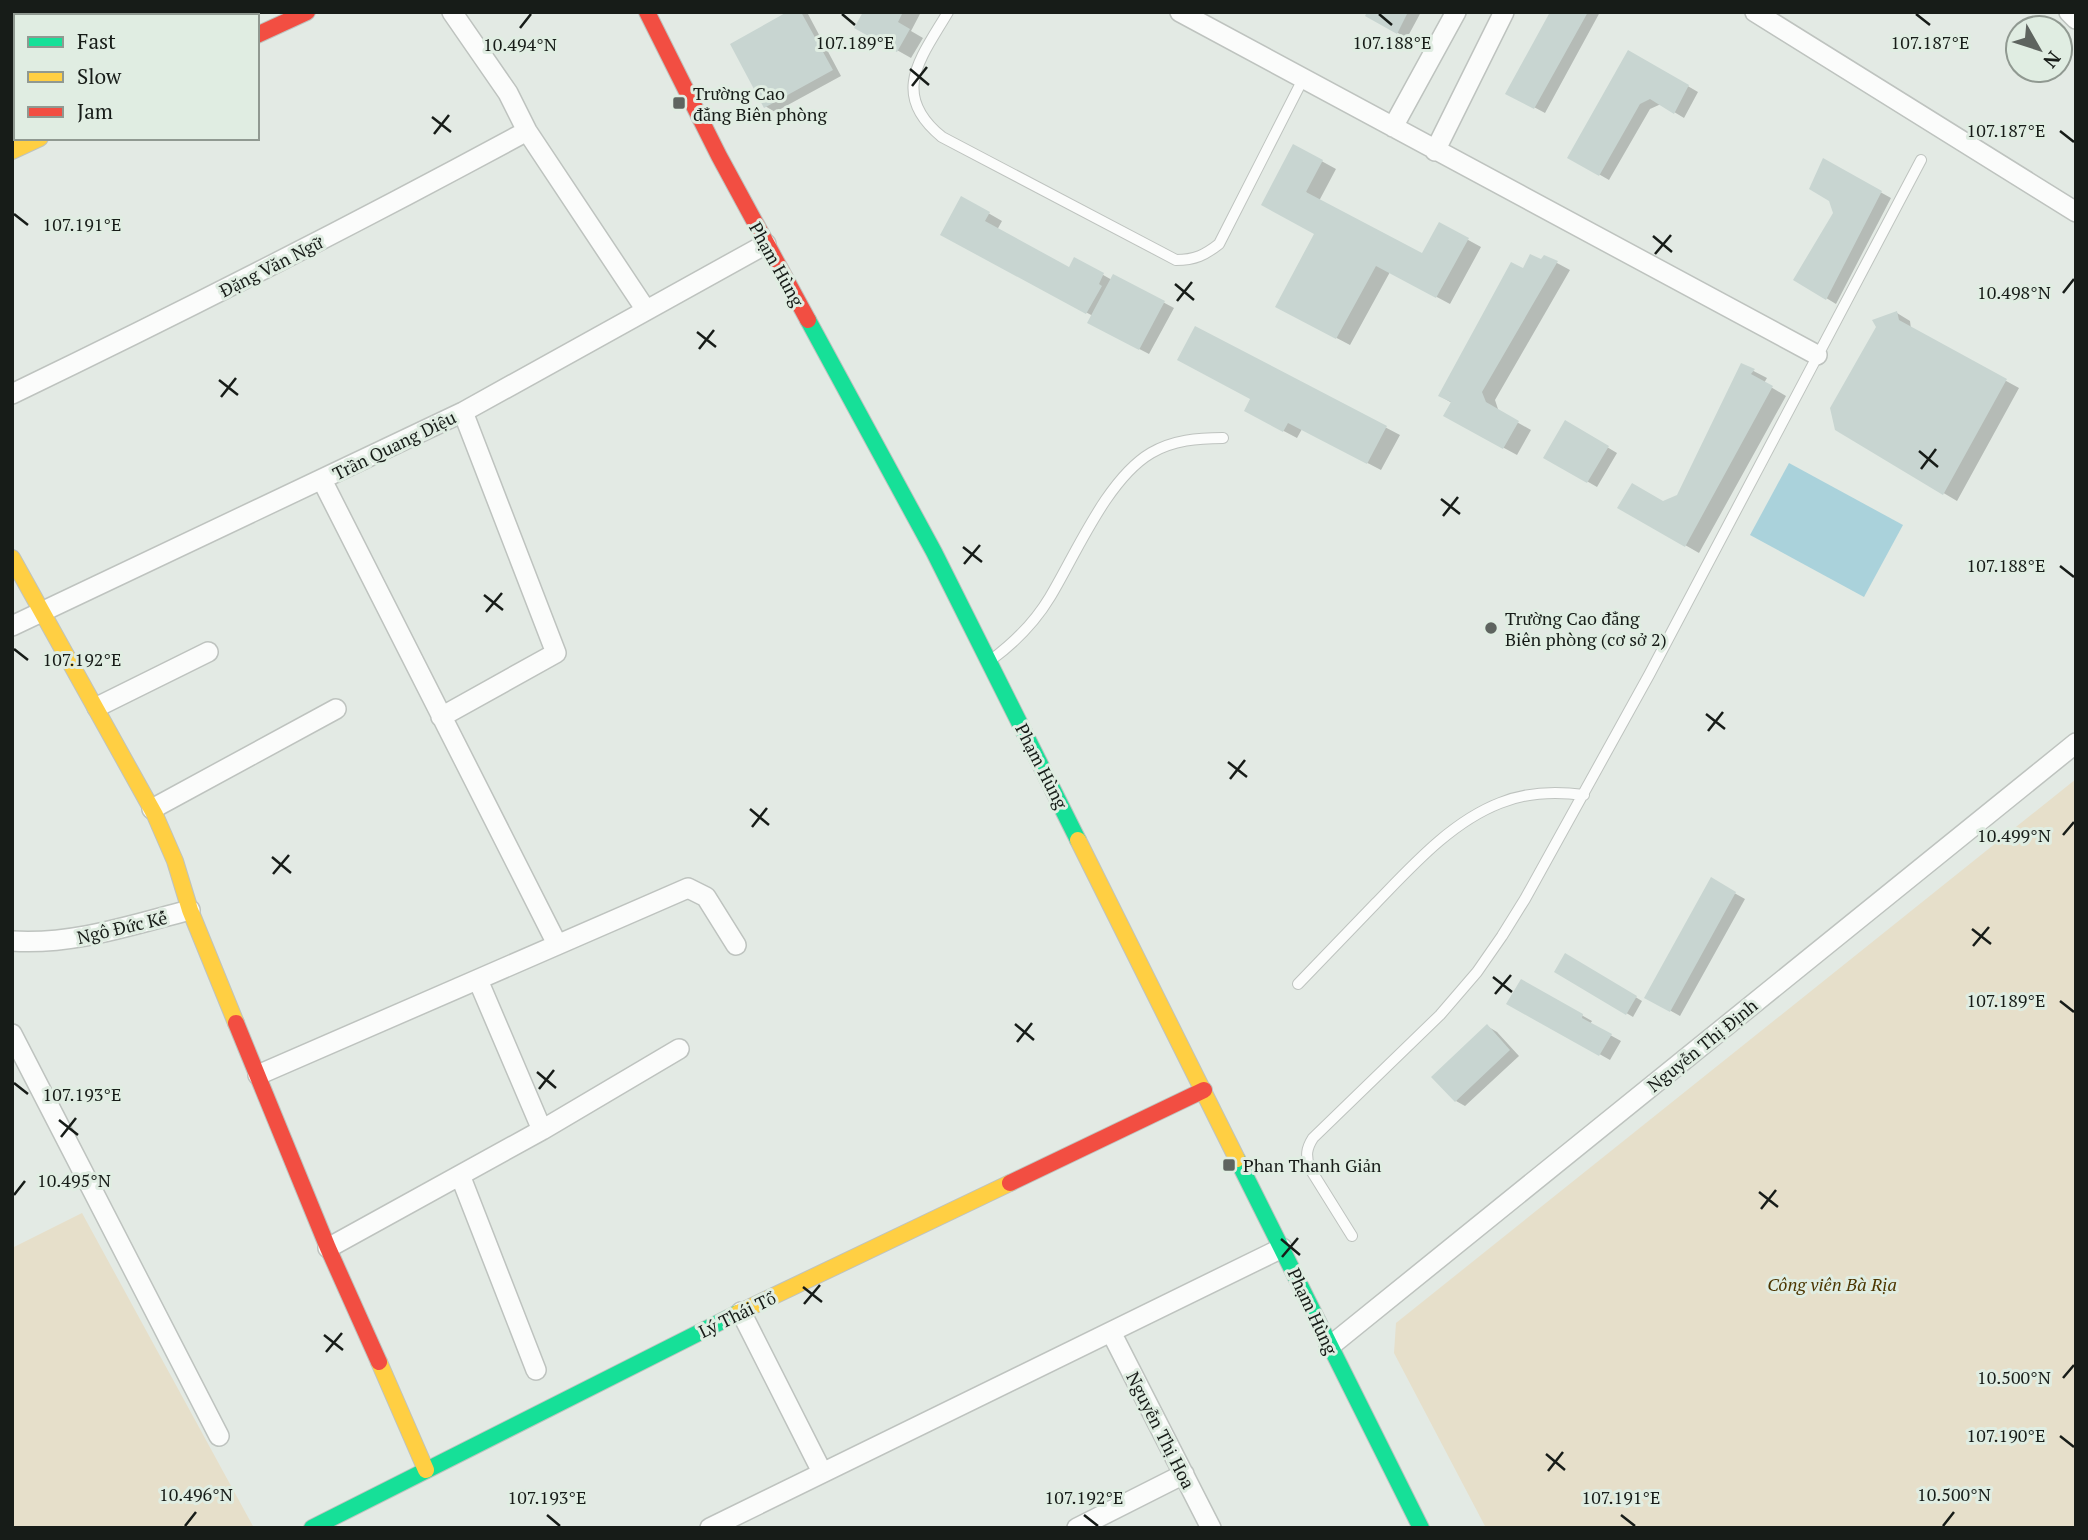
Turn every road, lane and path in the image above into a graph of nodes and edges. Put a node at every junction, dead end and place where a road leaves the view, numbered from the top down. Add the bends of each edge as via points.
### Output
1 (307, 12) edge
2 (453, 12) edge
3 (647, 12) edge
4 (948, 12) edge
5 (1180, 12) edge
6 (1456, 12) edge
7 (1504, 12) edge
8 (1755, 12) edge
9 (2069, 12) edge
10 (1200, 17) edge
11 (2076, 19) edge
12 (259, 35) edge
13 (1303, 79) junction
14 (1393, 127) junction
15 (527, 131) junction
16 (36, 140) edge
17 (12, 151) edge
18 (1435, 151) junction
19 (1921, 160) dead end
20 (2076, 212) edge
21 (766, 244) junction
22 (646, 310) junction
23 (1817, 355) junction
24 (12, 394) edge
25 (463, 412) junction
26 (1223, 438) dead end
27 (322, 480) junction
28 (12, 558) edge
29 (43, 611) junction
30 (12, 626) edge
31 (208, 652) dead end
32 (989, 662) junction
33 (97, 707) junction
34 (337, 709) dead end
35 (441, 717) junction
36 (2076, 743) edge
37 (1584, 795) junction
38 (152, 809) junction
39 (190, 911) junction
40 (12, 941) edge
41 (557, 944) junction
42 (736, 945) dead end
43 (478, 980) junction
44 (1298, 984) dead end
45 (12, 1034) edge
46 (679, 1049) dead end
47 (258, 1075) junction
48 (1205, 1090) junction
49 (542, 1130) junction
50 (460, 1175) junction
51 (1352, 1236) dead end
52 (328, 1248) junction
53 (1282, 1248) junction
54 (741, 1311) junction
55 (1111, 1332) junction
56 (1329, 1347) junction
57 (536, 1370) dead end
58 (219, 1436) dead end
59 (426, 1469) junction
60 (822, 1472) junction
61 (1184, 1474) junction
62 (312, 1528) edge
63 (710, 1528) edge
64 (1077, 1528) edge
65 (1211, 1528) edge
66 (1421, 1528) edge

1 - 12 street
2 - 15 street via 508,93
3 - 21 street, Phạm Hùng
4 - 13 lane via 916,67 912,83 914,101 928,126 1176,260 1193,260 1219,243
5 - 10 street
6 - 14 street
7 - 18 street
8 - 20 street
9 - 11 street
10 - 13 street
13 - 14 street
14 - 18 street
15 - 22 street
15 - 24 street, Đặng Văn Ngữ via 325,239
16 - 17 street
18 - 23 street
19 - 23 lane
21 - 22 street, Trần Quang Diệu
21 - 32 street, Phạm Hùng
22 - 25 street, Trần Quang Diệu
23 - 37 lane
25 - 27 street, Trần Quang Diệu
25 - 35 street via 556,653
26 - 32 lane via 1172,444 1133,467 1083,537 1049,600 1011,645
27 - 29 street, Trần Quang Diệu
27 - 35 street
28 - 29 street
29 - 30 street, Trần Quang Diệu
29 - 33 street
31 - 33 street
32 - 48 street, Phạm Hùng
33 - 38 street
34 - 38 street
35 - 41 street
36 - 56 street, Nguyễn Thị Định
37 - 44 lane via 1548,792 1517,798 1462,824 1397,881
37 - 51 lane via 1520,909 1477,972 1307,1147 1309,1167
38 - 39 street via 181,875
39 - 40 street, Ngô Đức Kế via 90,937
39 - 47 street
41 - 42 street via 688,888 706,897
41 - 43 street
43 - 47 street
43 - 49 street
45 - 58 street
46 - 49 street
47 - 52 street
48 - 53 street, Phạm Hùng
48 - 54 street, Lý Thái Tổ
49 - 50 street
50 - 52 street
50 - 57 street
52 - 59 street
53 - 55 street
53 - 56 street, Phạm Hùng
54 - 59 street, Lý Thái Tổ
54 - 60 street
55 - 60 street
55 - 61 street, Nguyễn Thị Hoa
56 - 66 street, Phạm Hùng
59 - 62 street, Lý Thái Tổ
60 - 63 street
61 - 64 street
61 - 65 street, Nguyễn Thị Hoa

